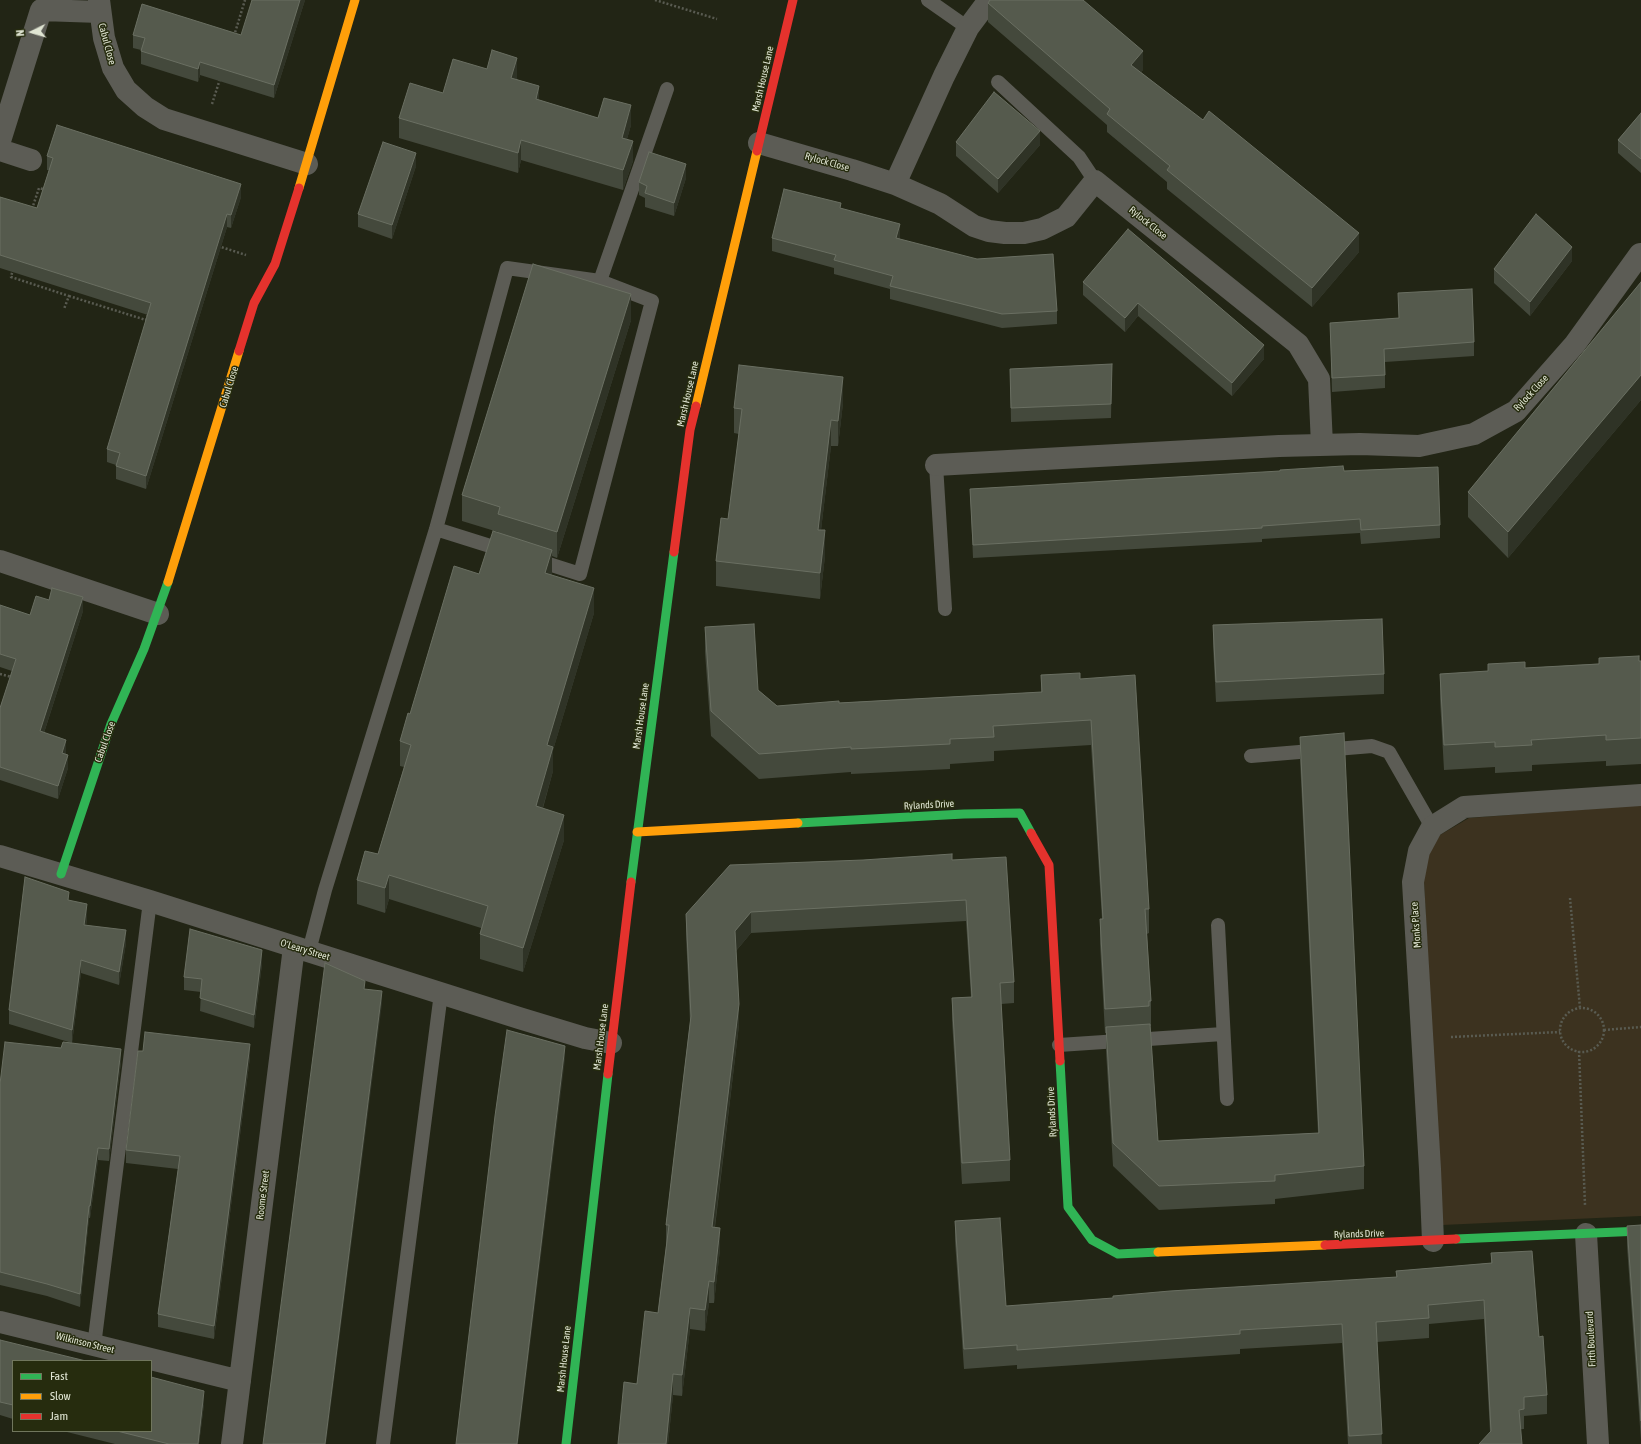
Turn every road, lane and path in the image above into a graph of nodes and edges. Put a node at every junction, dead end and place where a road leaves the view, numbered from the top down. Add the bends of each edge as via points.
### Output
1 (245, 0) edge
2 (355, 0) edge
3 (655, 0) edge
4 (793, 0) edge
5 (928, 0) edge
6 (989, 0) edge
7 (99, 6) edge
8 (717, 19) dead end
9 (968, 28) junction
10 (234, 36) edge
11 (222, 73) edge
12 (998, 82) dead end
13 (667, 89) dead end
14 (204, 131) junction
15 (0, 140) edge
16 (759, 143) junction
17 (0, 150) edge
18 (31, 160) dead end
19 (307, 164) junction
20 (1095, 181) junction
21 (896, 184) junction
22 (46, 191) edge
23 (31, 214) edge
24 (217, 245) edge
25 (1640, 254) dead end
26 (15, 263) edge
27 (275, 264) junction
28 (600, 281) junction
29 (69, 296) junction
30 (151, 305) edge
31 (64, 310) dead end
32 (1322, 445) junction
33 (936, 464) joint
34 (436, 529) junction
35 (0, 561) edge
36 (945, 609) dead end
37 (158, 614) junction
38 (14, 670) edge
39 (0, 674) edge
40 (1251, 756) dead end
41 (1641, 795) edge
42 (1432, 827) junction
43 (637, 832) junction
44 (0, 856) edge
45 (61, 874) junction
46 (1570, 898) dead end
47 (150, 900) junction
48 (1218, 925) dead end
49 (301, 949) junction
50 (441, 993) junction
51 (1580, 1008) junction
52 (1641, 1026) edge
53 (1604, 1030) junction
54 (1560, 1032) junction
55 (1223, 1034) junction
56 (1422, 1039) junction
57 (611, 1043) junction
58 (1059, 1045) junction
59 (1579, 1051) junction
60 (1227, 1099) dead end
61 (1641, 1231) edge
62 (1586, 1234) junction
63 (1433, 1241) junction
64 (0, 1322) edge
65 (94, 1346) junction
66 (240, 1381) junction
67 (232, 1444) edge
68 (383, 1444) edge
69 (566, 1444) edge
70 (1598, 1444) edge

1 - 10 path
2 - 19 street, Cabul Close
3 - 8 path
4 - 16 street, Marsh House Lane
5 - 9 lane
6 - 9 street
7 - 14 street, Cabul Close via 104,38 113,68 126,90 145,108 164,119
7 - 15 street, Cabul Close via 41,10
9 - 21 street
11 - 14 path
12 - 20 lane via 1079,157
13 - 28 lane
14 - 19 street, Cabul Close
16 - 21 street, Rylock Close
16 - 43 street, Marsh House Lane via 690,430
17 - 18 street
19 - 27 street, Cabul Close
20 - 21 street, Rylock Close via 1066,217 1042,229 1024,233 989,231 974,226 940,204
20 - 32 street, Rylock Close via 1298,344 1320,379
22 - 23 path via 39,188
24 - 27 path
25 - 32 street, Rylock Close via 1575,344 1516,411 1474,434 1419,446
26 - 29 path via 11,277
27 - 37 street, Cabul Close via 254,303
28 - 34 lane via 507,268
28 - 34 lane via 652,301 580,574
29 - 30 path via 146,320
29 - 31 path
32 - 33 street, Rylock Close
33 - 36 lane
34 - 49 lane via 325,890
35 - 37 street
37 - 45 street, Cabul Close via 111,724
38 - 39 path via 12,677
40 - 42 lane via 1372,746 1389,752
41 - 42 street, Monks Place via 1464,807
42 - 56 street, Monks Place via 1419,851 1413,882
43 - 57 street, Marsh House Lane
43 - 58 street, Rylands Drive via 1020,813 1049,865
44 - 45 street, O'Leary Street
45 - 47 street, O'Leary Street
46 - 51 path
47 - 49 street, O'Leary Street
47 - 65 lane
48 - 55 lane
49 - 50 street, O'Leary Street
49 - 66 street, Roome Street
50 - 57 street, O'Leary Street via 585,1038
50 - 68 lane
51 - 53 path via 1594,1011 1599,1016
51 - 54 path via 1567,1014
52 - 53 path
53 - 59 path via 1599,1043 1586,1051
54 - 56 path
54 - 59 path via 1567,1045
55 - 58 lane
55 - 60 lane
56 - 63 street, Monks Place
57 - 69 street, Marsh House Lane
58 - 63 street, Rylands Drive via 1068,1207 1092,1240 1118,1254
59 - 62 path
61 - 62 street, Rylands Drive
62 - 63 street, Rylands Drive
62 - 70 street, Firth Boulevard
64 - 65 street, Wilkinson Street
65 - 66 street, Wilkinson Street
66 - 67 street, Roome Street

